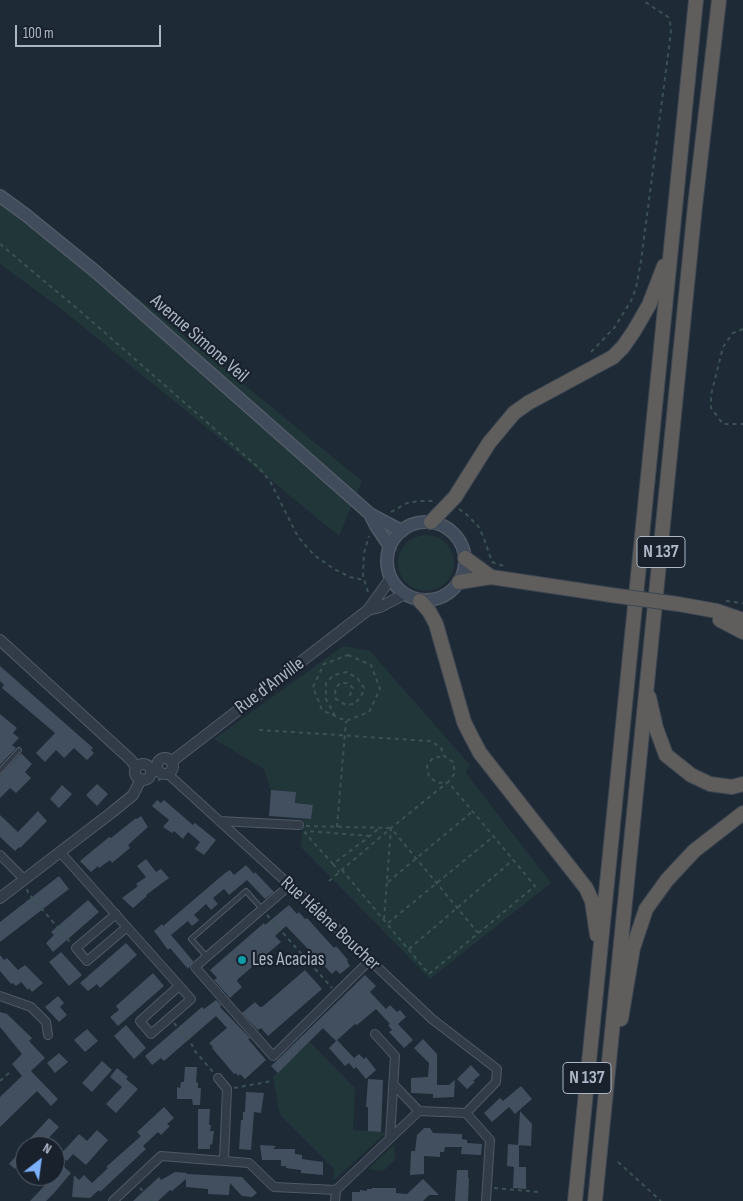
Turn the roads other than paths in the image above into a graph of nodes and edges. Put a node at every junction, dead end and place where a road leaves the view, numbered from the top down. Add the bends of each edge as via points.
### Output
1 (696, 0) edge
2 (719, 0) edge
3 (0, 196) edge
4 (671, 247) junction
5 (370, 514) junction
6 (431, 522) junction
7 (402, 531) junction
8 (390, 547) junction
9 (465, 558) junction
10 (491, 577) junction
11 (391, 578) junction
12 (460, 582) junction
13 (405, 594) junction
14 (420, 601) junction
15 (692, 607) junction
16 (368, 610) junction
17 (743, 620) edge
18 (743, 632) edge
19 (0, 640) edge
20 (646, 686) junction
21 (19, 750) dead end
22 (147, 765) junction
23 (136, 767) junction
24 (0, 771) edge
25 (164, 771) junction
26 (143, 781) junction
27 (743, 784) edge
28 (743, 813) edge
29 (219, 821) junction
30 (299, 826) road end
31 (61, 853) junction
32 (0, 855) edge
33 (24, 879) junction
34 (290, 885) junction
35 (0, 898) edge
36 (262, 909) junction
37 (116, 914) junction
38 (127, 927) junction
39 (600, 955) junction
40 (207, 958) junction
41 (370, 960) junction
42 (179, 986) junction
43 (0, 996) edge
44 (375, 1034) dead end
45 (48, 1035) dead end
46 (218, 1078) road end
47 (393, 1084) junction
48 (605, 1105) junction
49 (419, 1111) junction
50 (466, 1113) junction
51 (390, 1138) junction
52 (224, 1160) junction
53 (336, 1190) junction
54 (113, 1201) edge
55 (335, 1201) edge
56 (486, 1201) edge
57 (575, 1201) edge
58 (595, 1201) edge

1 - 4 highway, N 137
2 - 20 highway, N 137
3 - 5 main road, Avenue Simone Veil via 96,272
4 - 6 highway via 649,305 623,347 613,357 528,403 514,414 489,442 455,497
4 - 39 highway, N 137
5 - 7 main road, Avenue Simone Veil
5 - 8 main road, Avenue Simone Veil
6 - 7 main road via 414,524
6 - 9 main road via 456,536 462,544
7 - 8 main road
8 - 11 main road via 388,568
9 - 10 highway
9 - 12 main road
10 - 12 highway
10 - 15 highway, bridge
11 - 13 main road
11 - 16 street, Rue d'Anville
12 - 14 main road via 444,597
13 - 14 main road
13 - 16 street, Rue d'Anville
14 - 39 highway via 436,624 464,722 480,752 586,888 592,901
15 - 17 highway
15 - 18 highway
16 - 25 street, Rue d'Anville via 171,762 172,768
19 - 23 street
20 - 27 highway via 666,755 691,775 710,784 732,787
20 - 48 highway, N 137
21 - 24 lane
22 - 23 street
22 - 25 street
22 - 26 street via 150,769
23 - 26 street via 135,774
25 - 26 street
25 - 29 street, Rue Hélène Boucher
26 - 31 street via 126,801
28 - 48 highway via 694,851 667,880 646,910 634,948
29 - 30 street
29 - 34 street, Rue Hélène Boucher
31 - 33 street
31 - 37 street
32 - 33 street
33 - 35 street
34 - 36 street
34 - 41 street, Rue Hélène Boucher
36 - 40 street
36 - 40 lane via 246,891 211,921 191,939
37 - 38 street
37 - 38 street via 76,948 87,961
38 - 42 street
39 - 57 highway, N 137
40 - 41 street via 195,968 273,1056
41 - 50 street, Rue Hélène Boucher via 432,1019 497,1069 496,1082
42 - 42 street via 191,999 151,1034 140,1021
43 - 45 street via 31,1007 46,1022
44 - 47 street via 395,1056
46 - 52 street via 228,1089
47 - 49 street
47 - 51 street
48 - 58 highway, N 137
49 - 50 street
49 - 51 street
50 - 56 street via 490,1140
51 - 53 street
52 - 53 street via 249,1163 274,1187
52 - 54 street via 161,1156
53 - 55 street

